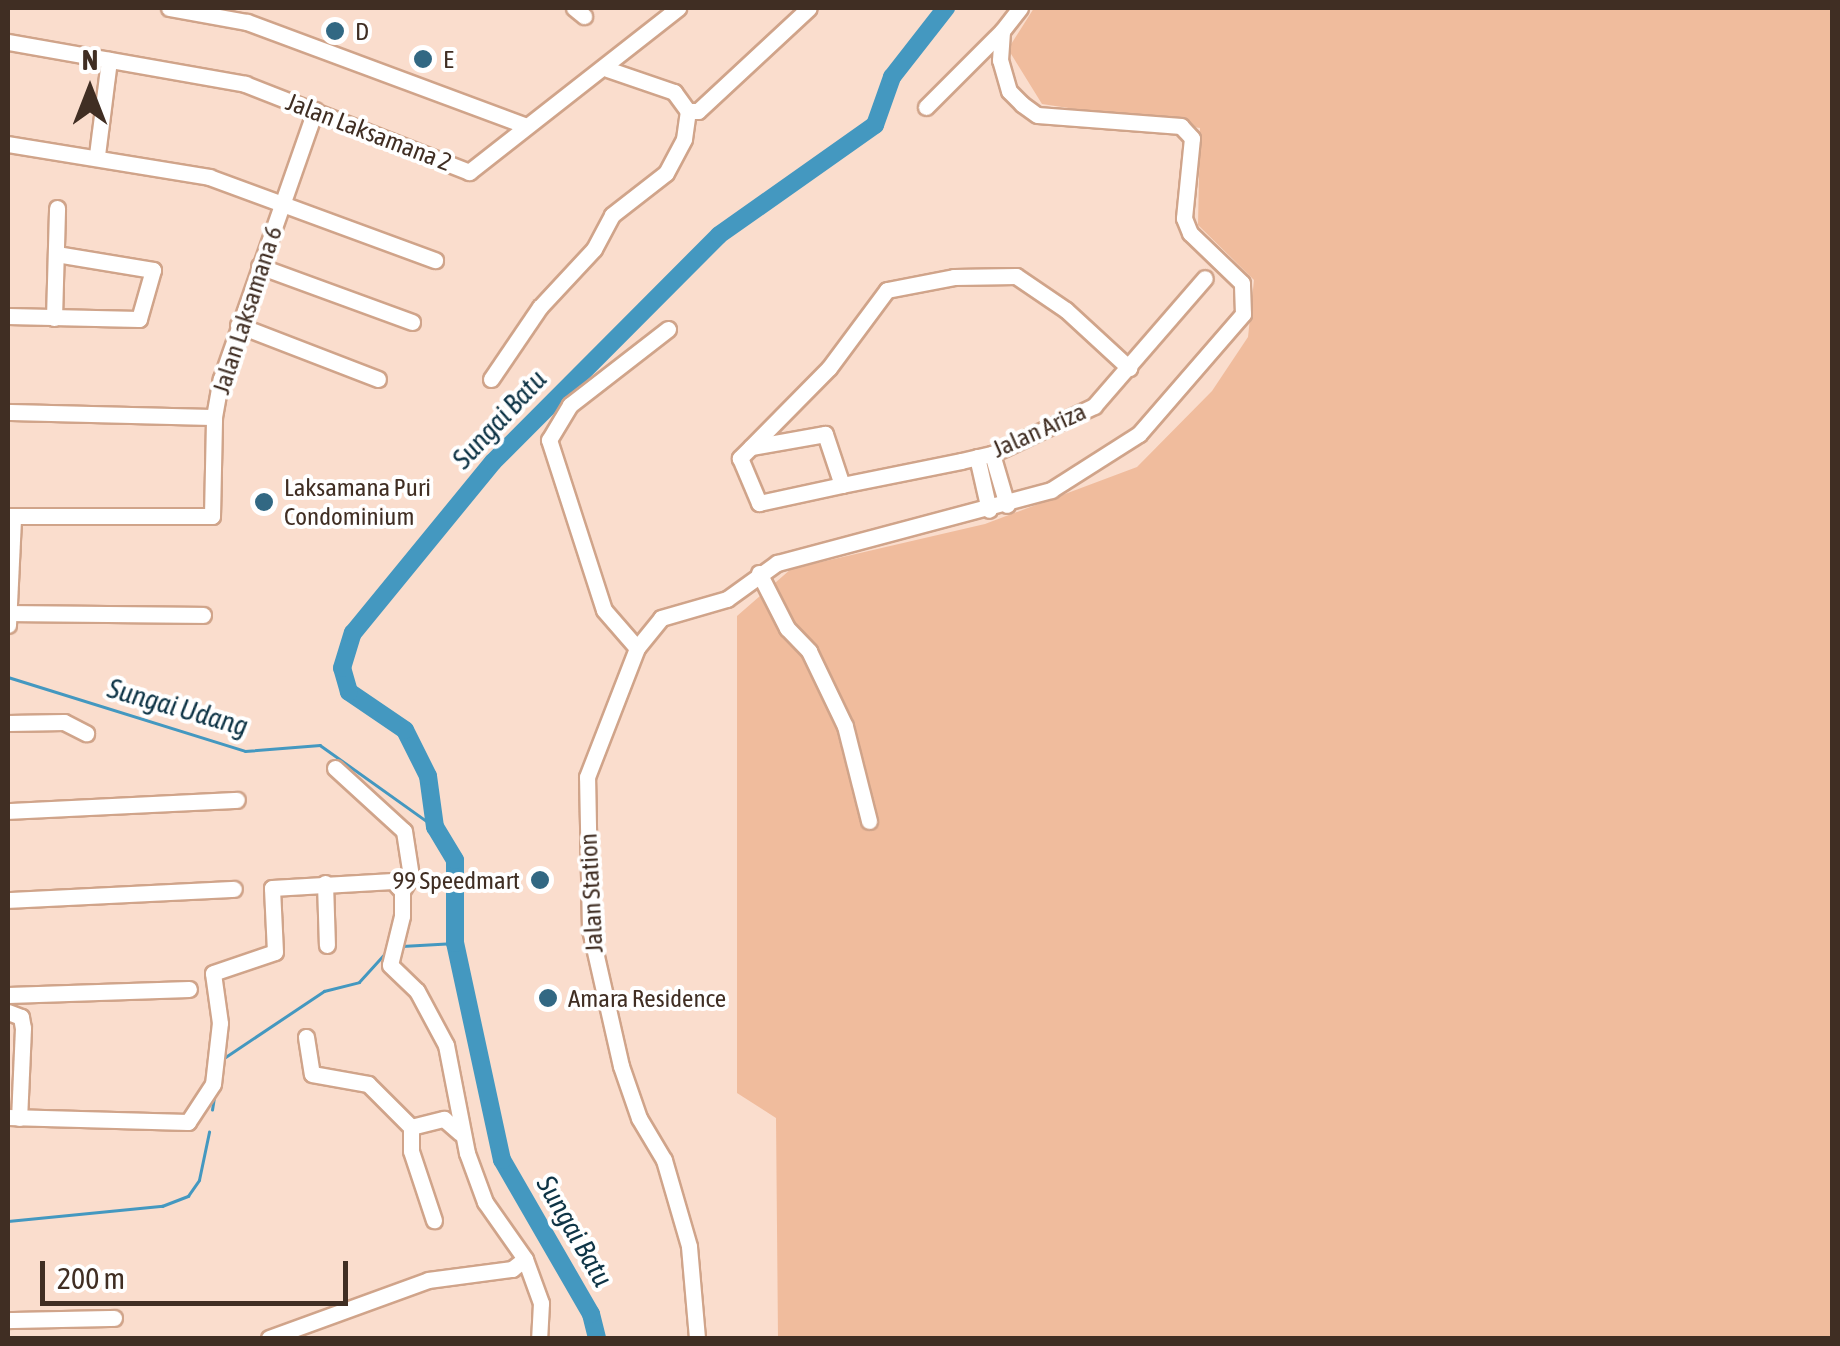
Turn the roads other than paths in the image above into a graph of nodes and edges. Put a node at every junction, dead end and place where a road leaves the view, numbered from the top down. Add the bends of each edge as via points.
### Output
1 (169, 8) edge
2 (678, 8) edge
3 (808, 8) edge
4 (1020, 8) edge
5 (1002, 31) junction
6 (8, 42) edge
7 (108, 60) junction
8 (607, 69) junction
9 (926, 106) dead end
10 (315, 110) junction
11 (688, 111) junction
12 (526, 126) junction
13 (8, 144) edge
14 (97, 155) junction
15 (282, 203) junction
16 (57, 208) dead end
17 (56, 254) junction
18 (436, 260) dead end
19 (259, 266) junction
20 (1205, 278) dead end
21 (8, 316) edge
22 (54, 318) junction
23 (412, 322) dead end
24 (238, 325) junction
25 (668, 329) dead end
26 (1129, 368) junction
27 (378, 378) dead end
28 (491, 380) dead end
29 (8, 412) edge
30 (214, 416) junction
31 (751, 447) junction
32 (984, 455) junction
33 (842, 486) junction
34 (1008, 505) junction
35 (990, 510) junction
36 (10, 516) edge
37 (759, 573) junction
38 (203, 615) dead end
39 (10, 619) edge
40 (637, 648) junction
41 (8, 722) edge
42 (86, 732) dead end
43 (335, 768) dead end
44 (237, 800) dead end
45 (8, 811) edge
46 (869, 820) dead end
47 (324, 883) junction
48 (234, 889) dead end
49 (402, 891) junction
50 (8, 900) edge
51 (327, 945) dead end
52 (188, 988) dead end
53 (8, 994) edge
54 (8, 1012) edge
55 (306, 1037) dead end
56 (13, 1118) edge
57 (411, 1127) junction
58 (460, 1133) junction
59 (434, 1220) dead end
60 (525, 1259) junction
61 (114, 1318) dead end
62 (8, 1320) edge
63 (269, 1338) edge
64 (539, 1338) edge
65 (697, 1338) edge

1 - 12 street via 247,22
2 - 8 street, Jalan Laksamana 2
3 - 11 street via 713,103
4 - 5 street
5 - 9 street
5 - 34 street, Jalan Station via 1003,77 1036,114 1181,126 1192,138 1184,218 1190,233 1242,282 1245,298 1239,326 1138,434 1050,490
6 - 7 street, Jalan Laksamana 2
7 - 10 street, Jalan Laksamana 2 via 244,84
7 - 14 street
8 - 11 street via 674,92
8 - 12 street, Jalan Laksamana 2
10 - 12 street, Jalan Laksamana 2 via 469,172
10 - 15 street, Jalan Laksamana 6
11 - 28 street via 684,139 666,173 612,216 594,249 540,307
13 - 14 street
14 - 15 street via 209,177
15 - 18 street
15 - 19 street, Jalan Laksamana 6
16 - 17 street
17 - 22 street
17 - 22 street via 153,270 136,321
19 - 23 street
19 - 24 street, Jalan Laksamana 6
20 - 26 street, Jalan Ariza
21 - 22 street
24 - 27 street
24 - 30 street, Jalan Laksamana 6
25 - 40 street via 570,405 549,440 604,610
26 - 31 street via 1066,310 1016,276 968,276 887,290 829,368
26 - 32 street, Jalan Ariza via 1094,406
29 - 30 street
30 - 36 street, Jalan Laksamana 6 via 212,516
31 - 33 street via 825,434
31 - 33 street, Jalan Ariza via 740,458 759,502
32 - 33 street, Jalan Ariza
32 - 34 street
32 - 35 street
34 - 35 street, Jalan Station
35 - 37 street, Jalan Station via 826,548
36 - 39 street
37 - 40 street, Jalan Station via 727,600 661,618
37 - 46 street via 845,726
38 - 39 street
40 - 65 street, Jalan Station via 588,777 590,930 621,1066 639,1118 664,1160 689,1246
41 - 42 street via 64,722
43 - 49 street via 404,831 411,876
44 - 45 street
47 - 49 street via 387,880
47 - 51 street
47 - 56 street via 272,888 278,945 270,955 226,963 213,973 220,1023 213,1084 188,1122
48 - 50 street
49 - 58 street via 389,961 417,990 446,1045
52 - 53 street
54 - 56 street via 20,1016 23,1028
55 - 57 street via 308,1070 368,1084
57 - 58 street via 444,1119
57 - 59 street via 411,1151
58 - 60 street via 485,1202
60 - 63 street via 512,1269 428,1280
60 - 64 street via 541,1304
61 - 62 street

